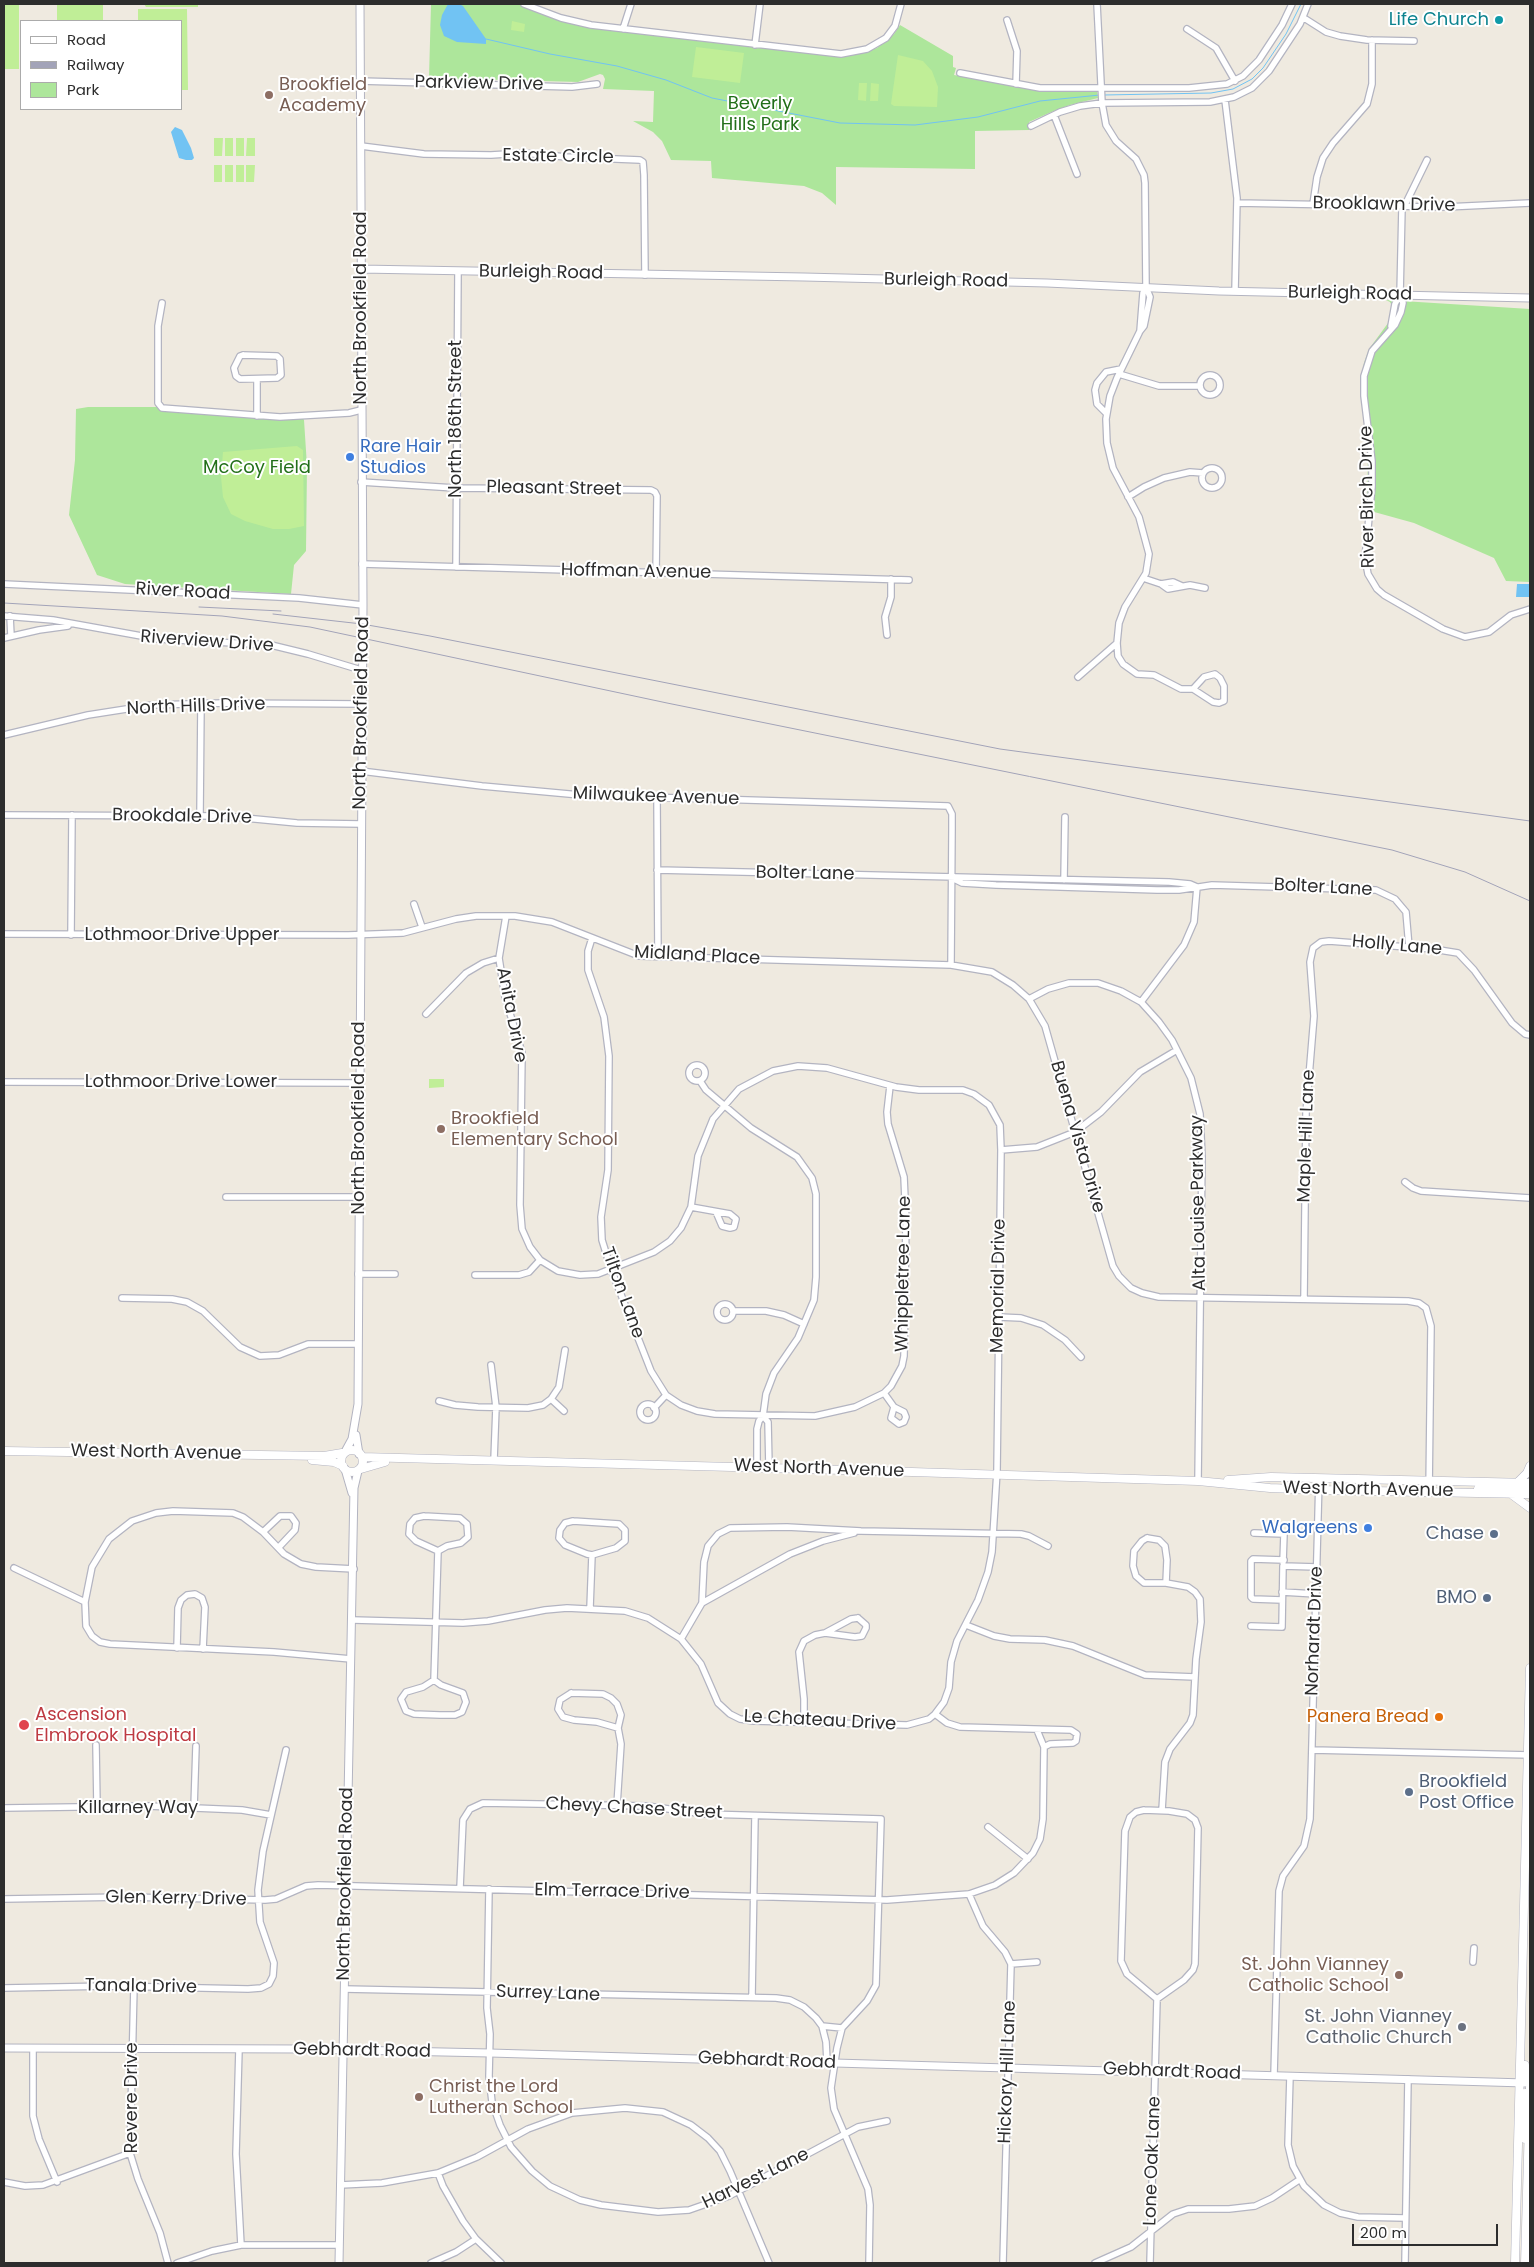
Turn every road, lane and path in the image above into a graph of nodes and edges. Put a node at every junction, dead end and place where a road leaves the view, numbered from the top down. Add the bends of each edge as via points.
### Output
1 (360, 4) edge
2 (524, 4) edge
3 (631, 4) edge
4 (760, 4) edge
5 (902, 4) edge
6 (1097, 4) edge
7 (1292, 4) edge
8 (1308, 4) edge
9 (1304, 18) junction
10 (1006, 20) dead end
11 (624, 29) junction
12 (1187, 29) dead end
13 (1372, 40) junction
14 (1414, 41) dead end
15 (755, 44) junction
16 (960, 73) dead end
17 (360, 81) junction
18 (1234, 81) junction
19 (597, 84) dead end
20 (1016, 84) junction
21 (1102, 95) junction
22 (1225, 100) junction
23 (1054, 115) junction
24 (1031, 126) dead end
25 (361, 146) junction
26 (1427, 160) dead end
27 (1077, 174) dead end
28 (1530, 202) edge
29 (1237, 203) junction
30 (1313, 204) junction
31 (1403, 206) junction
32 (361, 269) junction
33 (458, 271) junction
34 (645, 275) junction
35 (1146, 287) junction
36 (1235, 291) junction
37 (1400, 295) junction
38 (1530, 298) edge
39 (162, 303) dead end
40 (1120, 372) junction
41 (257, 379) junction
42 (1200, 386) dead end
43 (361, 410) junction
44 (1106, 413) junction
45 (257, 416) junction
46 (1203, 473) dead end
47 (361, 482) junction
48 (456, 488) junction
49 (1128, 497) junction
50 (362, 564) junction
51 (456, 567) junction
52 (656, 574) junction
53 (1143, 578) junction
54 (892, 579) junction
55 (909, 580) dead end
56 (4, 584) edge
57 (1205, 588) dead end
58 (362, 605) junction
59 (1530, 609) edge
60 (7, 616) edge
61 (81, 626) junction
62 (887, 635) dead end
63 (11, 636) junction
64 (4, 638) edge
65 (1117, 644) junction
66 (361, 670) junction
67 (1078, 678) dead end
68 (1193, 689) junction
69 (201, 703) junction
70 (361, 704) junction
71 (4, 735) edge
72 (361, 771) junction
73 (657, 798) junction
74 (4, 815) edge
75 (72, 815) junction
76 (200, 815) junction
77 (1065, 817) dead end
78 (361, 824) junction
79 (657, 870) junction
80 (952, 878) junction
81 (1064, 878) junction
82 (1064, 887) junction
83 (1197, 887) junction
84 (414, 904) dead end
85 (506, 916) junction
86 (422, 927) junction
87 (4, 934) edge
88 (71, 935) junction
89 (360, 935) junction
90 (592, 938) junction
91 (1410, 947) junction
92 (658, 957) junction
93 (500, 958) junction
94 (951, 965) junction
95 (1312, 973) joint
96 (1029, 999) junction
97 (1141, 1002) junction
98 (426, 1014) dead end
99 (1530, 1035) edge
100 (1177, 1050) junction
101 (700, 1080) dead end
102 (4, 1082) edge
103 (359, 1083) junction
104 (890, 1086) junction
105 (985, 1102) joint
106 (723, 1105) junction
107 (1075, 1132) junction
108 (1001, 1150) junction
109 (1405, 1182) dead end
110 (226, 1196) dead end
111 (358, 1197) junction
112 (1530, 1198) edge
113 (690, 1207) junction
114 (716, 1212) dead end
115 (540, 1260) junction
116 (611, 1269) junction
117 (358, 1274) junction
118 (396, 1274) dead end
119 (475, 1275) dead end
120 (1201, 1297) junction
121 (122, 1298) dead end
122 (1304, 1299) junction
123 (733, 1311) dead end
124 (999, 1317) junction
125 (804, 1324) junction
126 (357, 1344) junction
127 (565, 1350) dead end
128 (1081, 1357) dead end
129 (491, 1365) dead end
130 (884, 1393) junction
131 (666, 1395) junction
132 (551, 1399) junction
133 (439, 1400) dead end
134 (496, 1407) junction
135 (894, 1407) dead end
136 (654, 1408) dead end
137 (564, 1412) dead end
138 (762, 1416) junction
139 (355, 1422) junction
140 (4, 1451) edge
141 (344, 1451) junction
142 (41, 1452) junction
143 (270, 1454) junction
144 (4, 1455) edge
145 (361, 1455) junction
146 (432, 1459) junction
147 (494, 1460) junction
148 (1530, 1466) edge
149 (344, 1467) junction
150 (757, 1467) junction
151 (769, 1468) junction
152 (360, 1470) junction
153 (996, 1476) junction
154 (1319, 1478) junction
155 (1429, 1480) junction
156 (1202, 1481) junction
157 (1518, 1482) junction
158 (1530, 1483) edge
159 (1530, 1488) edge
160 (1319, 1490) junction
161 (1429, 1492) junction
162 (1459, 1492) junction
163 (1511, 1494) junction
164 (1530, 1494) edge
165 (355, 1505) junction
166 (1530, 1508) edge
167 (861, 1531) junction
168 (264, 1532) junction
169 (993, 1533) junction
170 (1254, 1534) dead end
171 (1048, 1546) dead end
172 (279, 1547) junction
173 (438, 1551) junction
174 (592, 1555) junction
175 (1283, 1563) junction
176 (1317, 1567) junction
177 (14, 1568) dead end
178 (354, 1568) junction
179 (1166, 1583) junction
180 (1282, 1592) junction
181 (1316, 1594) junction
182 (1282, 1600) junction
183 (85, 1602) junction
184 (702, 1602) junction
185 (590, 1608) junction
186 (352, 1620) junction
187 (436, 1623) junction
188 (966, 1625) junction
189 (1251, 1626) dead end
190 (825, 1633) junction
191 (681, 1639) junction
192 (177, 1648) junction
193 (203, 1648) junction
194 (351, 1659) junction
195 (1530, 1668) edge
196 (1194, 1677) junction
197 (434, 1680) junction
198 (936, 1714) junction
199 (804, 1722) junction
200 (618, 1728) junction
201 (1037, 1730) junction
202 (96, 1745) dead end
203 (196, 1746) dead end
204 (1044, 1747) junction
205 (286, 1750) dead end
206 (1312, 1750) junction
207 (1529, 1755) edge
208 (617, 1805) junction
209 (97, 1806) junction
210 (4, 1808) edge
211 (194, 1808) junction
212 (1162, 1810) junction
213 (271, 1815) junction
214 (755, 1816) junction
215 (988, 1827) dead end
216 (1028, 1859) junction
217 (346, 1886) junction
218 (460, 1888) junction
219 (489, 1889) junction
220 (969, 1894) junction
221 (753, 1896) junction
222 (4, 1899) edge
223 (258, 1900) junction
224 (878, 1900) junction
225 (1474, 1948) dead end
226 (1037, 1962) dead end
227 (1473, 1962) dead end
228 (1011, 1964) junction
229 (134, 1986) junction
230 (4, 1988) edge
231 (344, 1989) junction
232 (487, 1992) junction
233 (752, 1997) junction
234 (1157, 1999) junction
235 (1521, 2016) junction
236 (822, 2026) junction
237 (842, 2028) junction
238 (4, 2048) edge
239 (33, 2048) junction
240 (132, 2048) junction
241 (239, 2049) junction
242 (343, 2050) junction
243 (490, 2053) junction
244 (827, 2062) junction
245 (835, 2063) junction
246 (1008, 2068) junction
247 (1156, 2072) junction
248 (1274, 2075) junction
249 (1290, 2076) junction
250 (1408, 2079) junction
251 (1520, 2082) junction
252 (1530, 2083) edge
253 (1530, 2087) edge
254 (887, 2121) dead end
255 (844, 2135) junction
256 (507, 2139) junction
257 (130, 2153) junction
258 (1529, 2165) junction
259 (438, 2173) junction
260 (1299, 2180) junction
261 (4, 2182) edge
262 (56, 2182) junction
263 (340, 2185) junction
264 (738, 2191) junction
265 (1405, 2218) junction
266 (1151, 2231) junction
267 (476, 2239) junction
268 (241, 2245) junction
269 (339, 2245) junction
270 (168, 2263) edge
271 (177, 2263) edge
272 (339, 2263) edge
273 (431, 2263) edge
274 (501, 2263) edge
275 (769, 2263) edge
276 (869, 2263) edge
277 (1003, 2263) edge
278 (1094, 2263) edge
279 (1150, 2263) edge
280 (1405, 2263) edge
281 (1515, 2263) edge
282 (1525, 2263) edge

1 - 17 street, North Brookfield Road
2 - 11 street via 571,21
3 - 11 street
4 - 15 street
5 - 15 street via 893,30 883,41 868,49 850,53
6 - 21 street
7 - 18 street via 1259,60
8 - 9 street
9 - 13 street via 1332,34
9 - 22 street via 1261,80 1242,94
10 - 20 street via 1017,51
11 - 15 street
12 - 18 street via 1216,48
13 - 14 street
13 - 30 street via 1372,84 1367,104 1323,158
16 - 20 street
17 - 19 street, Parkview Drive via 572,87
17 - 25 street, North Brookfield Road
18 - 21 street via 1204,88
20 - 21 street
21 - 22 street
21 - 23 street
21 - 35 street via 1103,116 1110,133 1136,159 1144,175
22 - 29 street
23 - 24 street
23 - 27 street
25 - 32 street, North Brookfield Road
25 - 34 street, Estate Circle via 424,154 523,153 640,160 644,175
26 - 31 street
28 - 31 street, Brooklawn Drive via 1462,207
29 - 30 street, Brooklawn Drive
29 - 36 street
30 - 31 street, Brooklawn Drive
31 - 37 street, River Birch Drive
32 - 33 street, Burleigh Road
32 - 43 street, North Brookfield Road
33 - 34 street, Burleigh Road
33 - 48 street, North 186th Street
34 - 35 street, Burleigh Road
35 - 36 street, Burleigh Road
35 - 40 street via 1149,292 1144,326
36 - 37 street, Burleigh Road
37 - 38 street, Burleigh Road
37 - 59 street, River Birch Drive via 1403,303 1398,320 1372,351 1364,376 1372,461 1366,558 1372,582 1384,595 1443,629 1465,636 1489,632 1511,615
39 - 45 street via 158,326 159,407
40 - 42 street via 1159,386
40 - 44 street
40 - 44 street via 1106,372 1097,383 1097,404
41 - 41 street via 236,376 234,368 240,356 270,355 280,359 279,377
41 - 45 street
43 - 45 street
43 - 47 street, North Brookfield Road
44 - 49 street via 1109,455 1118,481
46 - 49 street via 1190,472 1164,478
47 - 48 street, Pleasant Street
47 - 50 street, North Brookfield Road
48 - 51 street, North 186th Street
48 - 52 street, Pleasant Street via 656,492
49 - 53 street via 1139,517 1147,543 1148,564
50 - 51 street, Hoffman Avenue
50 - 58 street, North Brookfield Road
51 - 52 street, Hoffman Avenue
52 - 54 street, Hoffman Avenue
53 - 57 street via 1168,589 1182,586
53 - 65 street via 1121,615
54 - 55 street, Hoffman Avenue
54 - 62 street via 885,617
56 - 58 street, River Road via 299,598
58 - 66 street, North Brookfield Road
60 - 61 street, Riverview Drive
60 - 63 street
61 - 63 street, Riverview Drive via 55,627
61 - 66 street, Riverview Drive via 158,639 271,645
63 - 64 street, Riverview Drive
65 - 67 street
65 - 68 street via 1118,656 1130,670 1154,675 1181,689
66 - 70 street, North Brookfield Road
68 - 68 street via 1204,677 1215,674 1224,686 1224,701 1213,702
69 - 70 street, North Hills Drive
69 - 71 street, North Hills Drive via 114,710
69 - 76 street
70 - 72 street, North Brookfield Road
72 - 73 street, Milwaukee Avenue via 526,791
72 - 78 street, North Brookfield Road
73 - 79 street
73 - 80 street, Milwaukee Avenue via 943,805 951,810
74 - 75 street, Brookdale Drive
75 - 76 street, Brookdale Drive
75 - 88 street
76 - 78 street, Brookdale Drive via 297,823
77 - 81 street
78 - 89 street, North Brookfield Road
79 - 80 street, Bolter Lane
79 - 92 street
80 - 81 street, Bolter Lane
80 - 82 street, Bolter Lane via 962,883
80 - 94 street
81 - 82 street
81 - 83 street, Bolter Lane via 1169,882
82 - 83 street, Bolter Lane via 1180,890
83 - 91 street, Bolter Lane via 1281,886 1382,891 1395,899 1406,912
83 - 97 street via 1194,922 1184,945
84 - 86 street
85 - 86 street, Midland Place via 476,916
85 - 90 street, Midland Place via 552,922
85 - 93 street, Anita Drive
86 - 89 street, Midland Place via 403,932
87 - 88 street, Lothmoor Drive Upper
88 - 89 street, Lothmoor Drive Upper
89 - 103 street, North Brookfield Road
90 - 92 street, Midland Place via 633,955
90 - 116 street, Tilton Lane via 588,970 604,1017 609,1056 607,1178 601,1225
91 - 95 street, Holly Lane via 1325,941 1317,944 1311,952
91 - 99 street, Holly Lane via 1458,953 1517,1028
92 - 94 street, Midland Place
93 - 98 street via 466,973
93 - 115 street, Anita Drive via 505,997 522,1053 522,1229
94 - 96 street, Buena Vista Drive via 992,972
95 - 122 street, Maple Hill Lane via 1314,1016 1307,1090
96 - 97 street, Alta Louise Parkway via 1062,984 1088,982 1113,987
96 - 107 street, Buena Vista Drive via 1048,1034
97 - 100 street, Alta Louise Parkway via 1166,1031
100 - 107 street via 1140,1072 1101,1112
100 - 120 street, Alta Louise Parkway via 1191,1078 1200,1114
101 - 106 street
102 - 103 street, Lothmoor Drive Lower
103 - 111 street, North Brookfield Road
104 - 105 street, Anita Drive via 963,1090
104 - 106 street, Anita Drive via 827,1068 785,1067 748,1082
104 - 130 street, Whippletree Lane via 886,1112 906,1190 905,1348 902,1366
105 - 108 street, Memorial Drive via 998,1118
106 - 113 street, Anita Drive via 702,1142
106 - 125 street via 759,1134 798,1157 812,1178 817,1205 816,1283 812,1306
107 - 108 street via 1037,1147
107 - 120 street, Buena Vista Drive via 1110,1256 1119,1276 1131,1288 1147,1295
108 - 124 street, Memorial Drive
109 - 112 street via 1421,1191
110 - 111 street
111 - 117 street, North Brookfield Road
113 - 114 street
113 - 116 street, Anita Drive via 681,1228 663,1247
115 - 116 street, Anita Drive via 558,1271 574,1275 598,1274
115 - 119 street via 524,1273 512,1276
116 - 131 street, Tilton Lane via 652,1371
117 - 118 street
117 - 126 street, North Brookfield Road
120 - 122 street, Buena Vista Drive
120 - 156 street, Alta Louise Parkway
121 - 126 street via 187,1302 203,1311 240,1347 260,1356 279,1355 308,1344
122 - 155 street, Buena Vista Drive via 1408,1301 1426,1308 1431,1326
123 - 125 street via 766,1311
124 - 128 street via 1021,1318 1043,1325 1065,1340
124 - 153 street, Memorial Drive
125 - 138 street via 772,1377
126 - 139 street, North Brookfield Road via 358,1404
127 - 132 street via 559,1386
129 - 134 street
130 - 135 street
130 - 138 street via 855,1407 825,1415
131 - 136 street
131 - 138 street, Tilton Lane via 681,1406 704,1413
132 - 134 street via 536,1407
132 - 137 street
133 - 134 street via 455,1405
134 - 147 street
138 - 150 street via 758,1429
138 - 151 street via 768,1422
139 - 141 street, North Brookfield Road via 351,1444
139 - 145 street, North Brookfield Road
140 - 142 main road, West North Avenue
141 - 143 main road, West North Avenue via 324,1456
141 - 145 main road
141 - 149 main road via 340,1460
142 - 143 main road, West North Avenue
142 - 144 main road, West North Avenue
143 - 149 main road, West North Avenue via 334,1462
145 - 146 main road, West North Avenue
145 - 152 main road via 363,1465
146 - 147 main road, West North Avenue
146 - 152 main road, West North Avenue via 382,1462
147 - 150 main road, West North Avenue
148 - 157 main road
149 - 152 main road via 350,1472
149 - 165 street, North Brookfield Road
150 - 151 main road, West North Avenue
151 - 153 main road, West North Avenue
152 - 165 street, North Brookfield Road via 355,1478
153 - 156 main road, West North Avenue
153 - 169 street
154 - 155 main road, West North Avenue
154 - 156 main road, West North Avenue
154 - 160 street, Norhardt Drive
155 - 157 main road, West North Avenue
155 - 161 street
156 - 160 main road, West North Avenue
157 - 158 main road, West North Avenue
159 - 162 main road
160 - 161 main road, West North Avenue
160 - 176 street, Norhardt Drive
161 - 162 main road, West North Avenue
162 - 163 main road, West North Avenue
163 - 164 main road, West North Avenue
163 - 166 main road
165 - 178 street, North Brookfield Road
167 - 169 street
167 - 184 street via 790,1554
167 - 184 street via 746,1526 724,1530 713,1540 706,1554
168 - 172 street
168 - 172 street via 280,1516 291,1516 296,1523 295,1530
168 - 183 street via 233,1513 172,1511 143,1516 120,1529 99,1552 92,1566
169 - 171 street via 1029,1536
169 - 188 street via 988,1572
170 - 175 street via 1284,1534
172 - 178 street via 305,1566
173 - 173 street via 465,1541 469,1531 467,1524 455,1517 415,1518 410,1524 409,1534
173 - 187 street
174 - 174 street via 622,1544 626,1537 623,1527 611,1522 565,1523 559,1534 564,1545
174 - 185 street
175 - 176 street
175 - 180 street
175 - 182 street via 1251,1561 1251,1597
176 - 181 street, Norhardt Drive
177 - 183 street
178 - 186 street, North Brookfield Road
179 - 179 street via 1165,1546 1154,1538 1142,1541 1134,1551 1136,1576 1144,1583
179 - 196 street via 1188,1587 1200,1600 1201,1622
180 - 181 street
180 - 182 street
181 - 206 street, Norhardt Drive
182 - 189 street via 1282,1627
183 - 192 street via 86,1626 100,1642
184 - 191 street
185 - 187 street, Le Chateau Drive via 545,1610 488,1621
185 - 191 street, Le Chateau Drive via 617,1610 648,1618
186 - 187 street, Le Chateau Drive
186 - 194 street, North Brookfield Road
187 - 197 street
188 - 196 street via 1002,1637 1054,1641 1073,1646 1145,1674
188 - 198 street via 957,1641 946,1698
190 - 190 street via 859,1637 866,1628 864,1621 855,1618
190 - 199 street via 804,1641 799,1652
191 - 199 street, Le Chateau Drive via 701,1664 715,1699 730,1714 746,1720
192 - 193 street
192 - 193 street via 178,1608 187,1595 195,1594 202,1598 205,1607
193 - 194 street
194 - 217 street, North Brookfield Road
195 - 207 main road
196 - 212 street via 1193,1715 1165,1762
197 - 197 street via 406,1692 401,1699 406,1711 448,1715 462,1712 466,1702 463,1693
198 - 199 street, Le Chateau Drive via 921,1723 907,1725
198 - 201 street via 947,1723 960,1727
200 - 200 street via 619,1709 607,1696 571,1693 560,1700 558,1709 563,1717
200 - 208 street via 621,1744
201 - 204 street
201 - 204 street via 1072,1730 1078,1734 1076,1742
202 - 209 street
203 - 211 street
204 - 216 street via 1042,1834
205 - 213 street
206 - 207 street
206 - 248 street, Norhardt Drive via 1308,1834 1304,1846 1283,1876 1279,1892
207 - 235 main road
208 - 214 street, Chevy Chase Street
208 - 218 street, Chevy Chase Street via 497,1802 475,1806 466,1814 462,1825
209 - 210 street, Killarney Way
209 - 211 street, Killarney Way
211 - 213 street, Killarney Way
212 - 234 street via 1136,1812 1126,1825 1122,1953 1122,1966 1127,1974
212 - 234 street via 1187,1814 1195,1820 1198,1828 1196,1936 1193,1970
213 - 223 street
214 - 221 street
214 - 224 street, Chevy Chase Street via 880,1819
215 - 216 street
216 - 220 street via 1008,1877
217 - 218 street, Elm Terrace Drive
217 - 223 street, Glen Kerry Drive via 312,1885 276,1899
217 - 231 street, North Brookfield Road
218 - 219 street, Elm Terrace Drive
219 - 221 street, Elm Terrace Drive
219 - 232 street, Harvest Lane
220 - 224 street, Elm Terrace Drive
220 - 228 street via 983,1926
221 - 224 street, Elm Terrace Drive
221 - 233 street
222 - 223 street, Glen Kerry Drive
223 - 229 street, Tanala Drive via 260,1922 272,1956 273,1976 269,1984 256,1989
224 - 237 street via 876,1985 867,2001
225 - 227 street
226 - 228 street
228 - 246 street, Hickory Hill Lane
229 - 230 street, Tanala Drive
229 - 240 street, Revere Drive
231 - 232 street, Surrey Lane
231 - 242 street, North Brookfield Road
232 - 233 street, Surrey Lane
232 - 243 street, Harvest Lane
233 - 236 street, Surrey Lane via 797,2003
234 - 247 street, Lone Oak Lane
235 - 251 main road
235 - 252 main road via 1526,2034 1525,2077
236 - 237 street
236 - 244 street
237 - 245 street
238 - 239 street, Gebhardt Road
239 - 240 street, Gebhardt Road
239 - 262 street via 33,2116
240 - 241 street, Gebhardt Road
240 - 257 street, Revere Drive
241 - 242 street, Gebhardt Road
241 - 268 street via 236,2154
242 - 243 street, Gebhardt Road
242 - 263 street, North Brookfield Road
243 - 244 street, Gebhardt Road
243 - 256 street, Harvest Lane via 492,2102
244 - 245 street, Gebhardt Road
245 - 246 street, Gebhardt Road
245 - 255 street via 831,2082 832,2102
246 - 247 street, Gebhardt Road
246 - 277 street, Hickory Hill Lane
247 - 248 street, Gebhardt Road
247 - 266 street, Lone Oak Lane
248 - 249 street, Gebhardt Road
249 - 250 street, Gebhardt Road
249 - 260 street via 1288,2145
250 - 251 street, Gebhardt Road
250 - 265 street
251 - 252 street, Gebhardt Road
251 - 258 main road via 1525,2086 1524,2127
251 - 281 main road
253 - 258 main road
254 - 255 street, Harvest Lane via 863,2125
255 - 264 street, Harvest Lane
255 - 276 street via 868,2189
256 - 259 street via 478,2157
256 - 264 street, Harvest Lane via 525,2164 550,2186 591,2203 647,2211 679,2211 709,2204
256 - 264 street via 547,2120 584,2110 625,2108 662,2112 686,2122 708,2138 726,2162
257 - 262 street
257 - 270 street, Revere Drive
258 - 282 main road
259 - 263 street via 382,2183
259 - 267 street
260 - 265 street via 1317,2200 1340,2213
260 - 266 street via 1255,2206 1229,2210 1188,2209 1173,2214
261 - 262 street via 35,2186
263 - 269 street, North Brookfield Road
264 - 275 street
265 - 280 street
266 - 278 street via 1124,2251
266 - 279 street, Lone Oak Lane
267 - 273 street
267 - 274 street
268 - 269 street
268 - 271 street
269 - 272 street, North Brookfield Road

